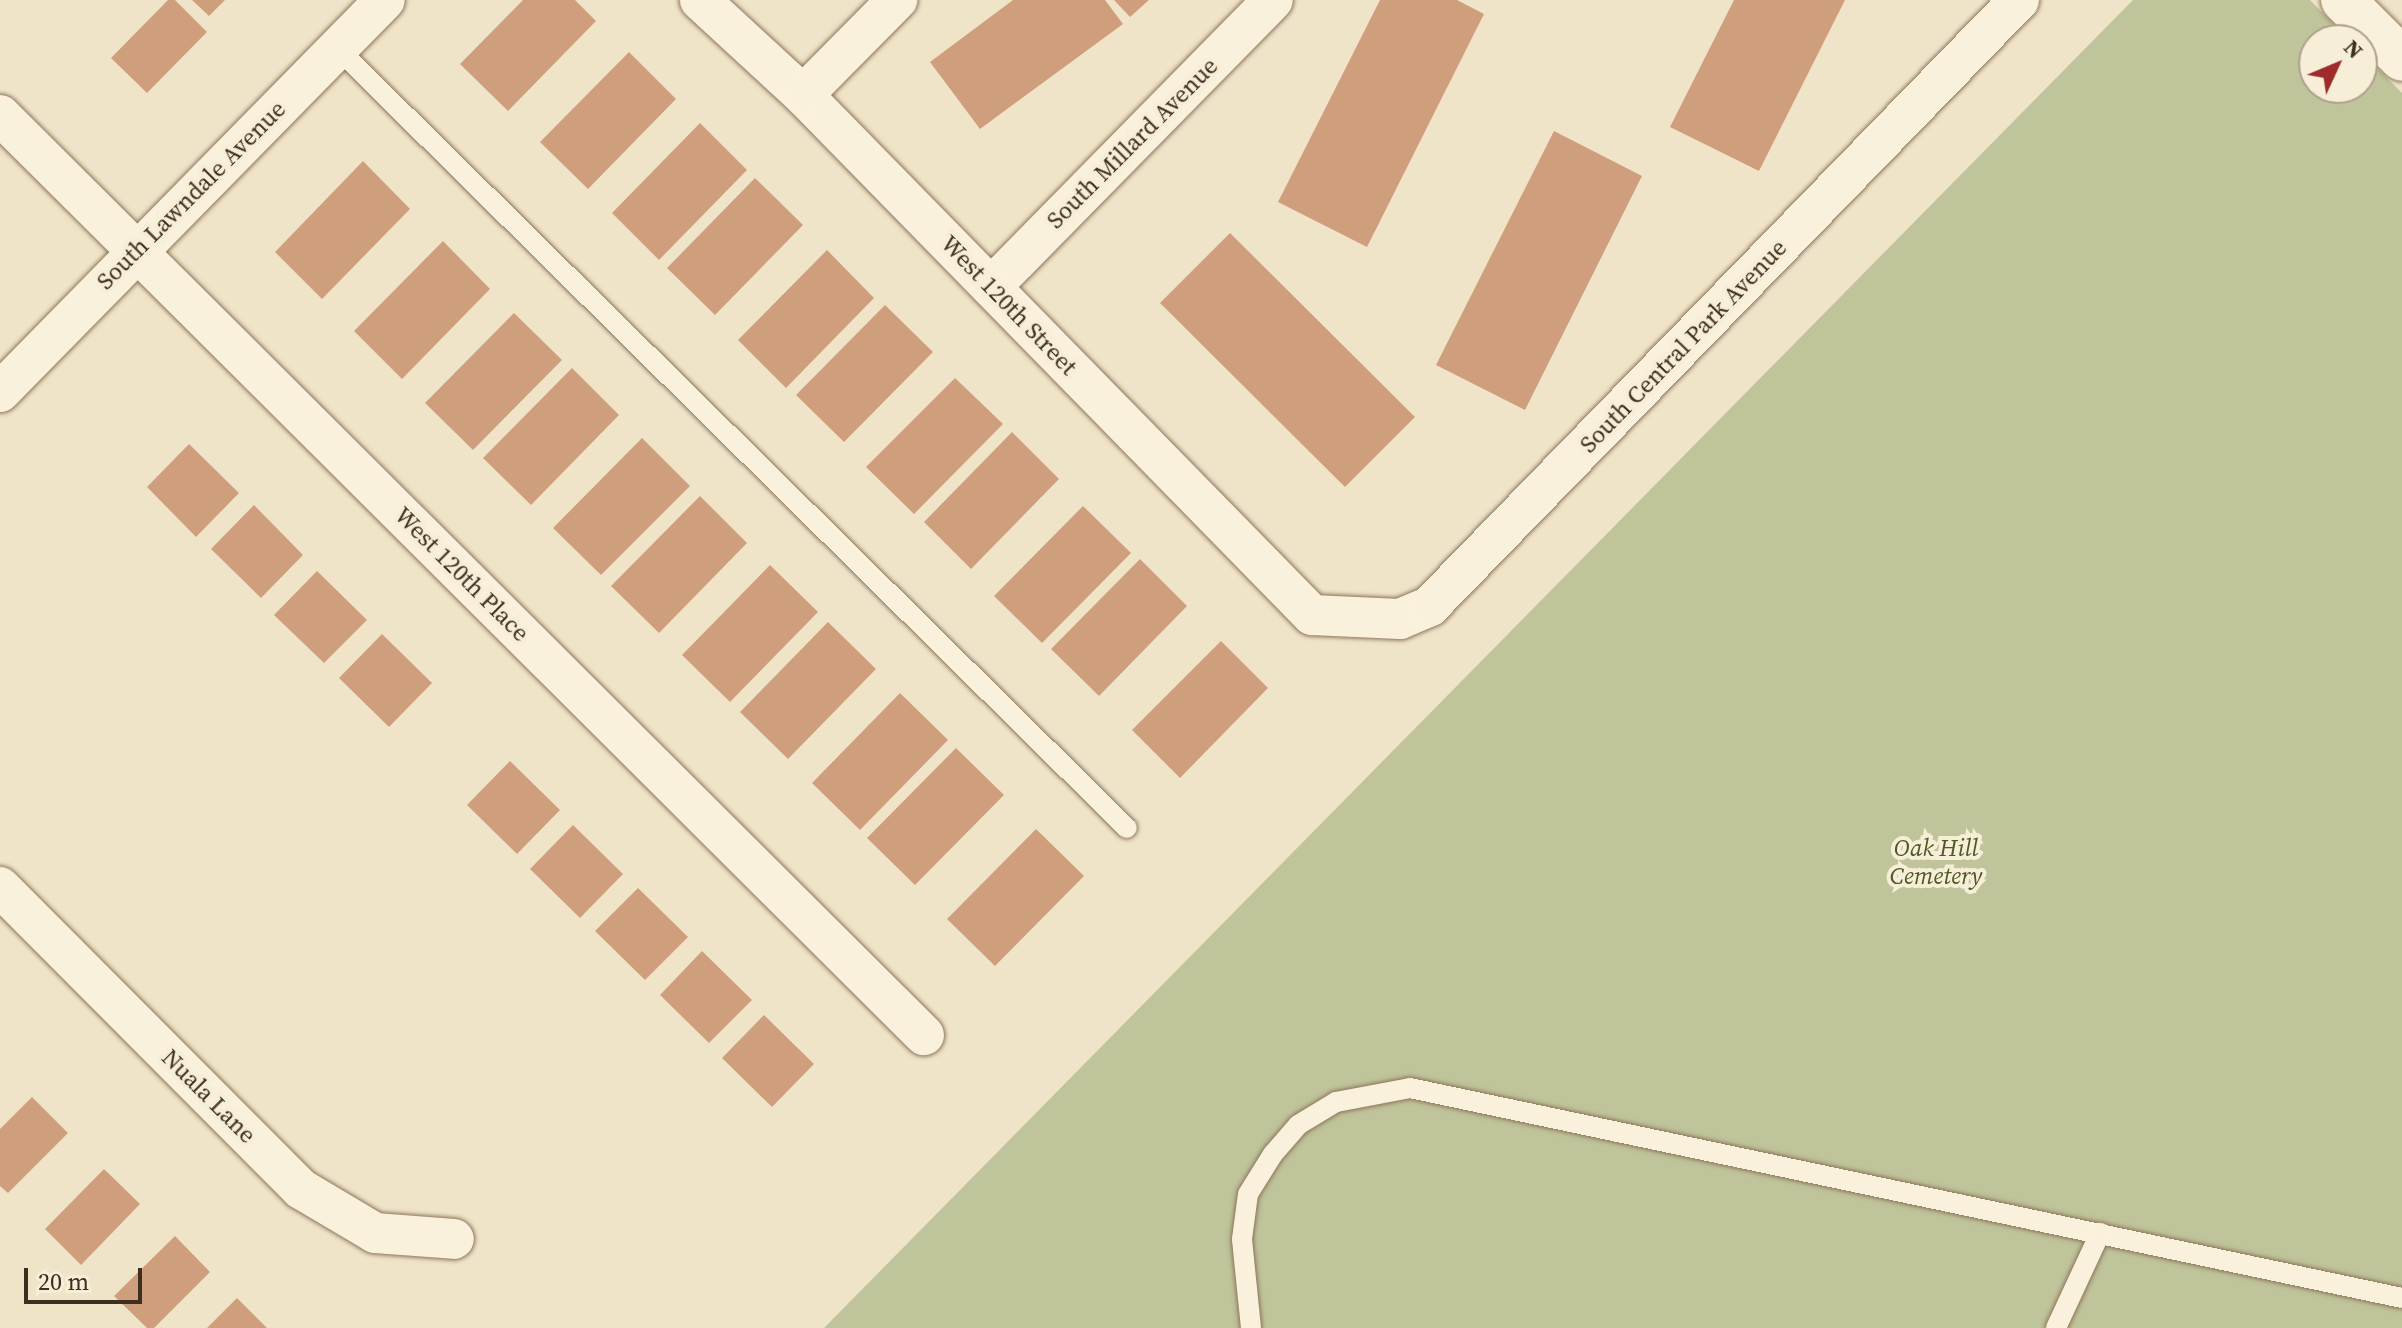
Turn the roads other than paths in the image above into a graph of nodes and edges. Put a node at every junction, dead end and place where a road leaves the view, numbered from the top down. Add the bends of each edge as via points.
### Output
1 (385, 0) edge
2 (897, 0) edge
3 (1273, 0) edge
4 (2019, 0) edge
5 (2343, 0) edge
6 (712, 4) edge
7 (337, 48) junction
8 (2402, 59) edge
9 (803, 95) junction
10 (0, 115) edge
11 (137, 251) junction
12 (991, 287) junction
13 (0, 392) edge
14 (1312, 615) joint
15 (1127, 828) dead end
16 (0, 887) edge
17 (924, 1035) dead end
18 (2100, 1233) junction
19 (454, 1239) dead end
20 (2402, 1298) edge
21 (1251, 1328) edge
22 (2056, 1328) edge

1 - 7 street, South Lawndale Avenue
2 - 9 street
3 - 12 street, South Millard Avenue
4 - 14 street, South Central Park Avenue via 1430,606 1400,619
5 - 8 street
6 - 9 street, West 120th Street
7 - 11 street, South Lawndale Avenue
7 - 15 lane
9 - 12 street, West 120th Street
10 - 11 street, West 120th Place
11 - 13 street, South Lawndale Avenue
11 - 17 street, West 120th Place
12 - 14 street, West 120th Street
16 - 19 street, Nuala Lane via 301,1189 375,1233
18 - 20 lane
18 - 21 lane via 1479,1098 1410,1088 1370,1091 1336,1102 1298,1125 1248,1194 1242,1239
18 - 22 lane

